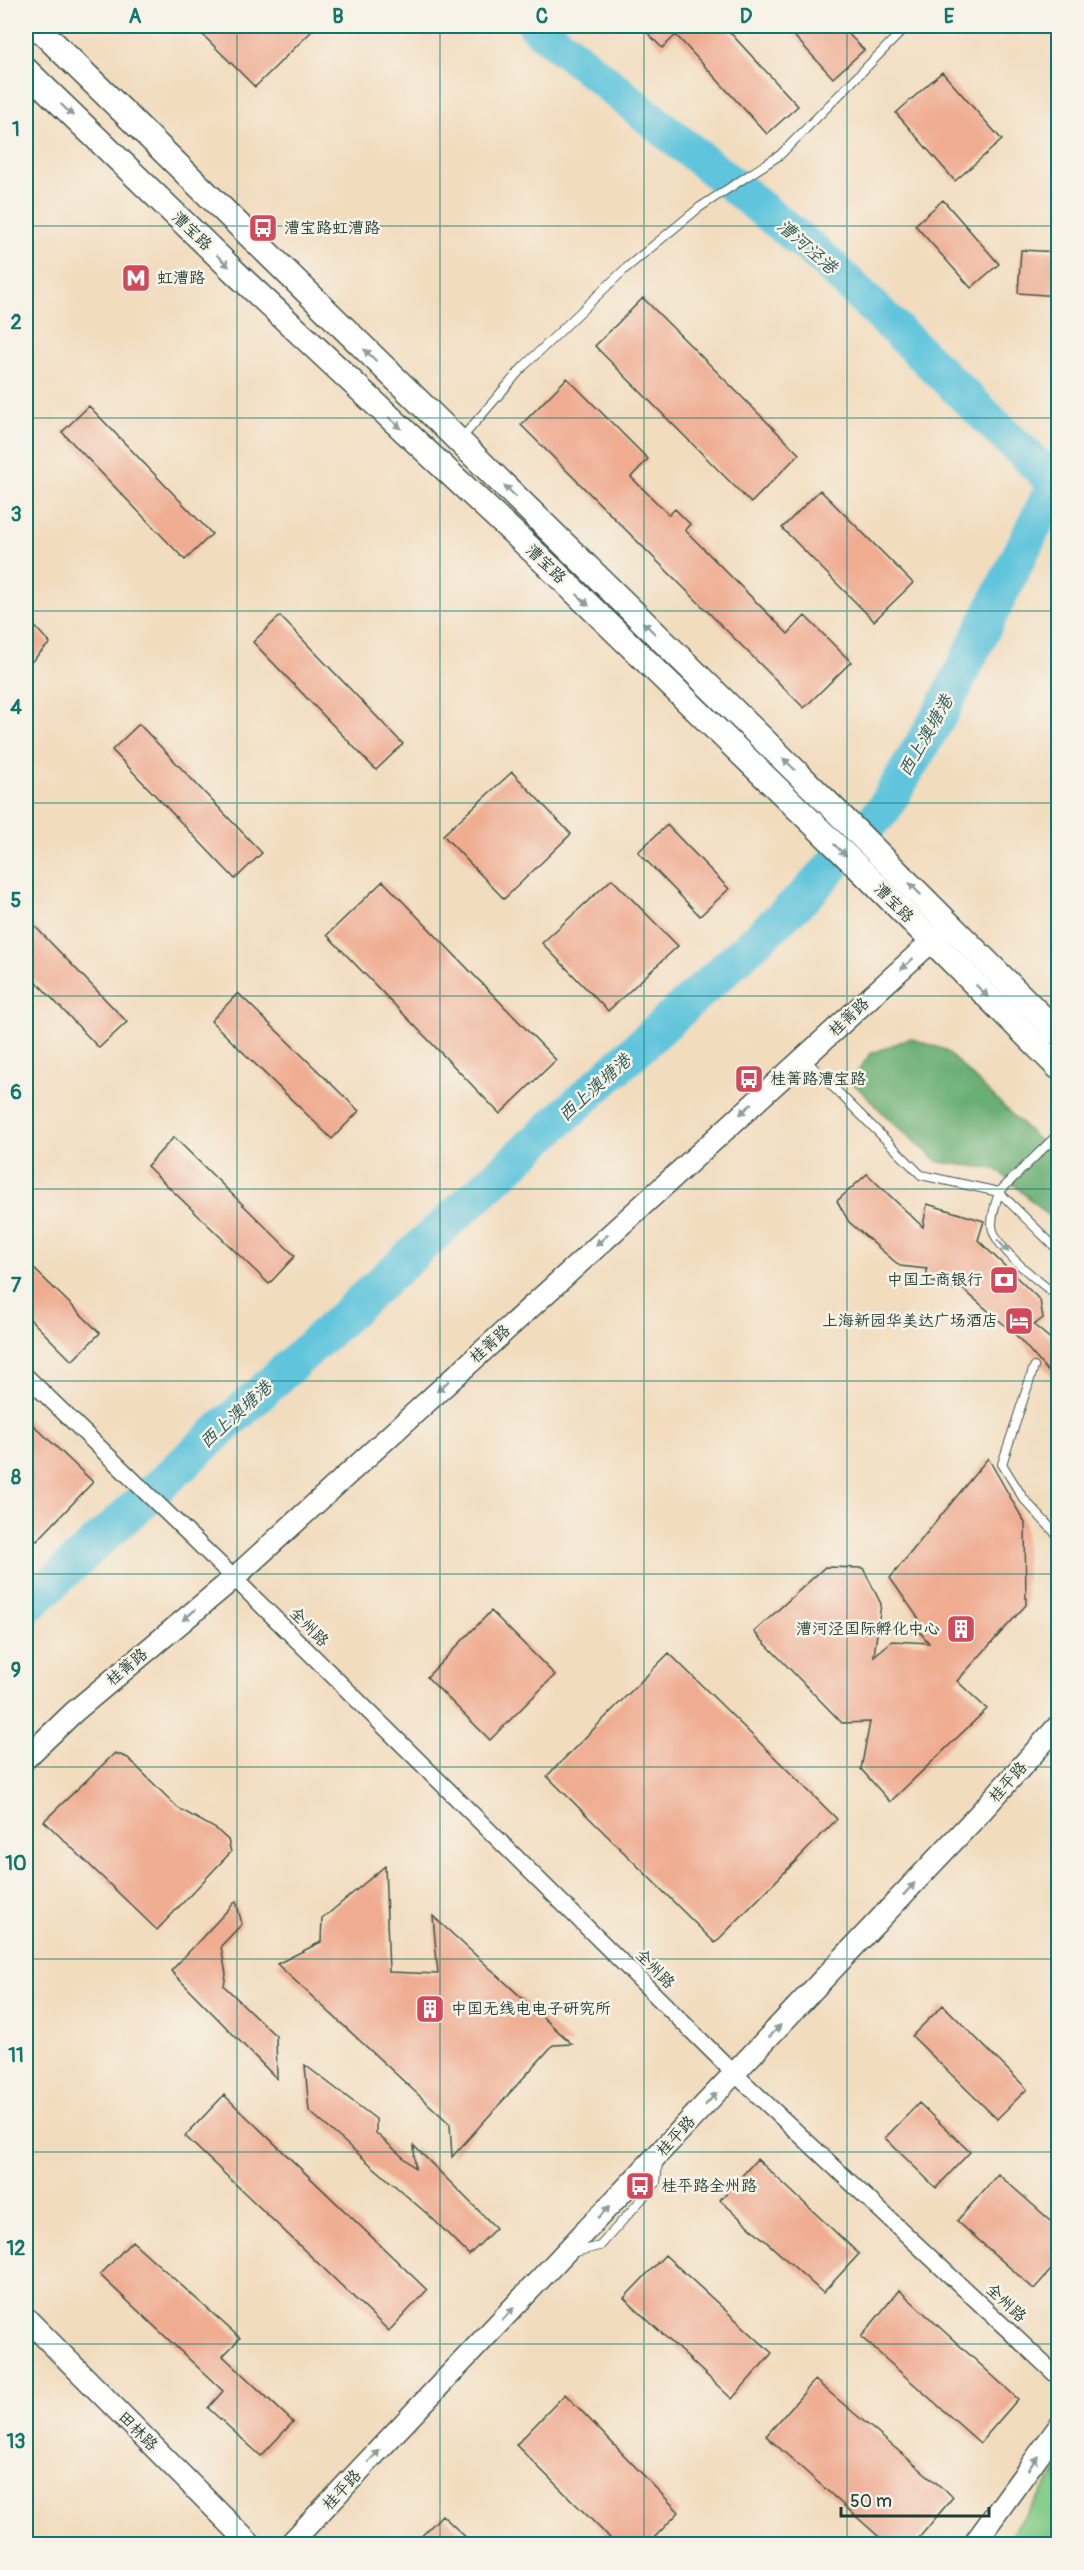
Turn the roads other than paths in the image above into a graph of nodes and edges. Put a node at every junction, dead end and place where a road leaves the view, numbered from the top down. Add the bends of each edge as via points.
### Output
1 (36, 26) edge
2 (907, 26) edge
3 (26, 69) edge
4 (459, 441) junction
5 (950, 924) junction
6 (932, 941) junction
7 (1059, 1033) edge
8 (804, 1058) junction
9 (1059, 1067) edge
10 (1055, 1137) edge
11 (999, 1192) junction
12 (1059, 1250) edge
13 (1058, 1295) edge
14 (1059, 1312) edge
15 (1034, 1367) dead end
16 (26, 1376) edge
17 (1059, 1536) edge
18 (234, 1578) junction
19 (1059, 1726) edge
20 (26, 1758) edge
21 (735, 2074) junction
22 (26, 2318) edge
23 (1059, 2377) edge
24 (1059, 2428) edge
25 (250, 2544) edge
26 (290, 2544) edge
27 (974, 2544) edge

4 -> 1 main road, 漕宝路
2 - 4 lane via 780,155 700,207 625,269 524,367
3 -> 6 main road, 漕宝路 via 241,278 534,552
5 -> 4 main road, 漕宝路
5 - 6 street, 桂箐路
5 - 7 main road, 漕宝路
6 -> 8 street, 桂箐路
6 -> 9 main road, 漕宝路
8 - 11 lane via 921,1175
8 -> 18 street, 桂箐路
10 - 11 lane
11 - 12 lane
11 -> 13 lane via 991,1226 997,1241 1037,1281
13 - 14 lane
15 - 17 lane via 1002,1464 1023,1498
16 - 18 street, 全州路
18 -> 20 street, 桂箐路 via 74,1712
18 - 21 street, 全州路
21 -> 19 street, 桂平路
21 - 23 street, 全州路
26 -> 21 street, 桂平路
22 - 25 street, 田林路
27 -> 24 street

